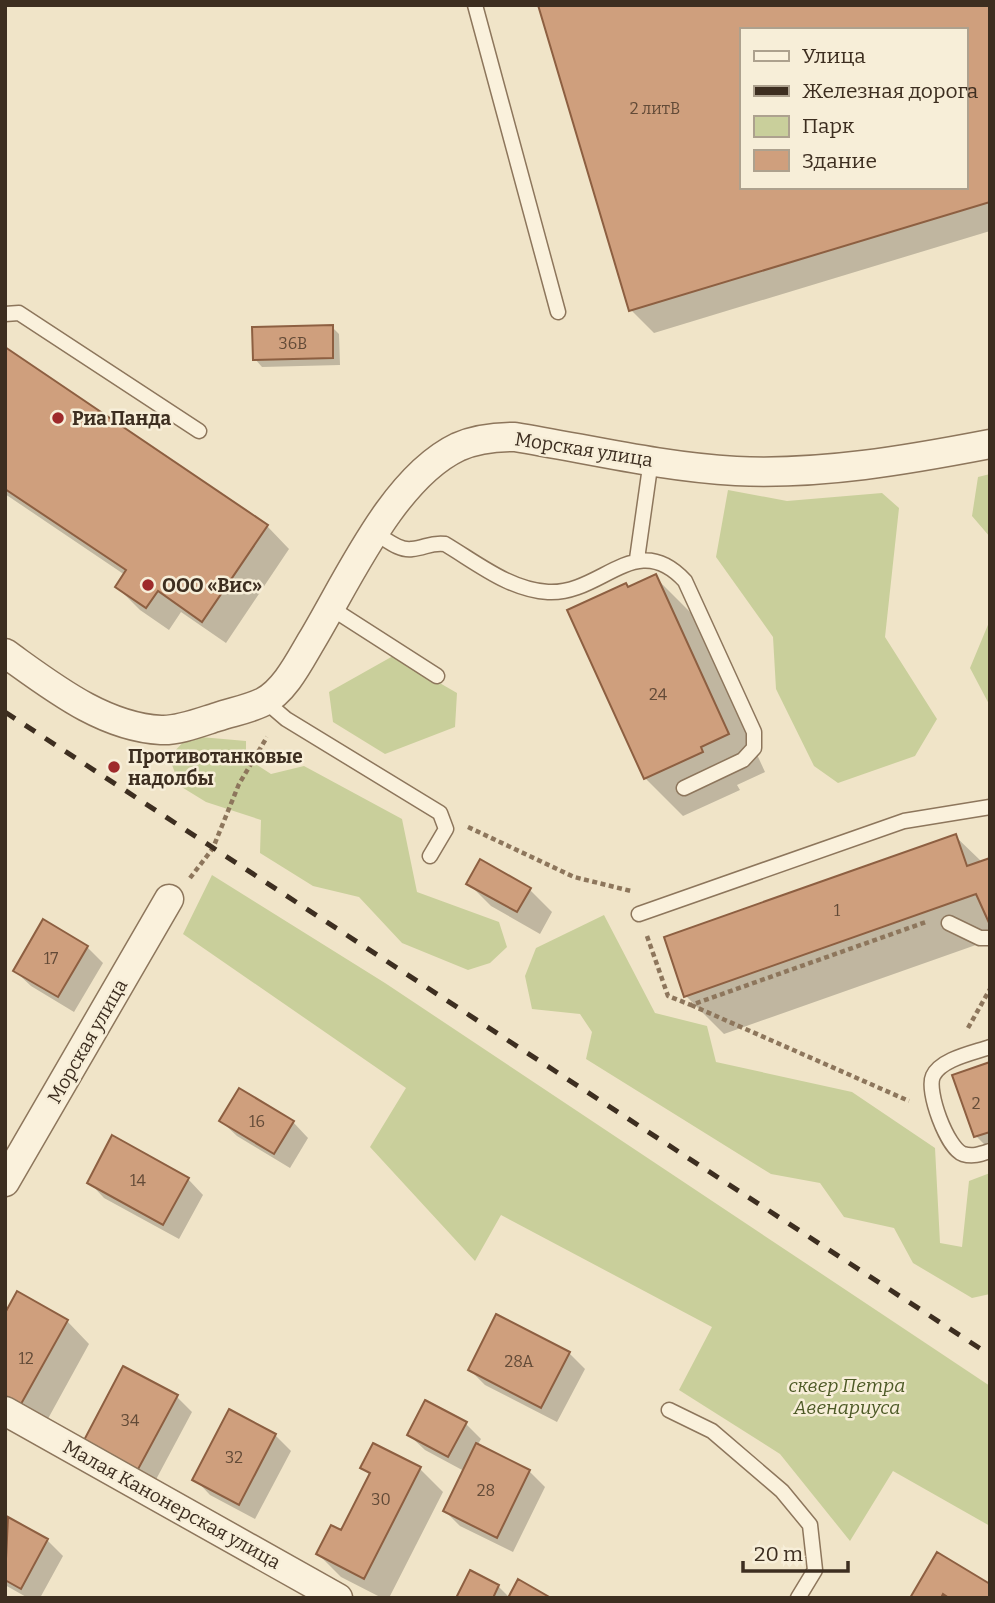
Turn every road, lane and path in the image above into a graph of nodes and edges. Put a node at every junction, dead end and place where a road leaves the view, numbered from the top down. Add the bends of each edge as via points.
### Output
1 (475, 5) edge
2 (558, 312) dead end
3 (5, 314) edge
4 (199, 431) dead end
5 (990, 444) edge
6 (651, 460) junction
7 (375, 533) junction
8 (637, 559) junction
9 (331, 608) junction
10 (5, 653) edge
11 (437, 676) dead end
12 (265, 701) junction
13 (684, 788) dead end
14 (990, 807) edge
15 (445, 820) junction
16 (430, 856) dead end
17 (169, 899) joint
18 (639, 914) junction
19 (949, 923) joint
20 (990, 938) edge
21 (691, 1005) junction
22 (990, 1047) edge
23 (939, 1114) junction
24 (990, 1151) edge
25 (5, 1182) edge
26 (669, 1410) dead end
27 (5, 1411) edge
28 (338, 1598) edge
29 (798, 1598) edge

1 - 2 lane
3 - 4 lane via 19,313
5 - 6 street, Морская улица via 860,466 794,471 736,471
6 - 7 street, Морская улица via 515,437 488,438 457,447 429,467 403,493
6 - 8 lane
7 - 8 lane via 402,549 445,544 514,585 547,592 571,590
7 - 9 street, Морская улица
8 - 13 lane via 656,559 673,567 685,581 754,732 754,748 743,760
9 - 11 lane
9 - 12 street, Морская улица via 293,672
10 - 12 street via 62,694 113,719 162,731
12 - 15 lane
12 - 17 path via 268,735 239,784 204,864
14 - 18 lane via 904,821
15 - 16 lane via 446,829
15 - 18 path via 465,825 574,877 630,889
17 - 25 street, Морская улица
18 - 21 path via 668,996
19 - 20 lane via 980,939
19 - 21 path via 939,918
21 - 23 path
22 - 23 lane via 948,1062 933,1075 930,1089
23 - 24 lane via 948,1141 961,1153 978,1156
26 - 29 lane via 712,1431 782,1491 810,1525 815,1570
27 - 28 street, Малая Канонерская улица

